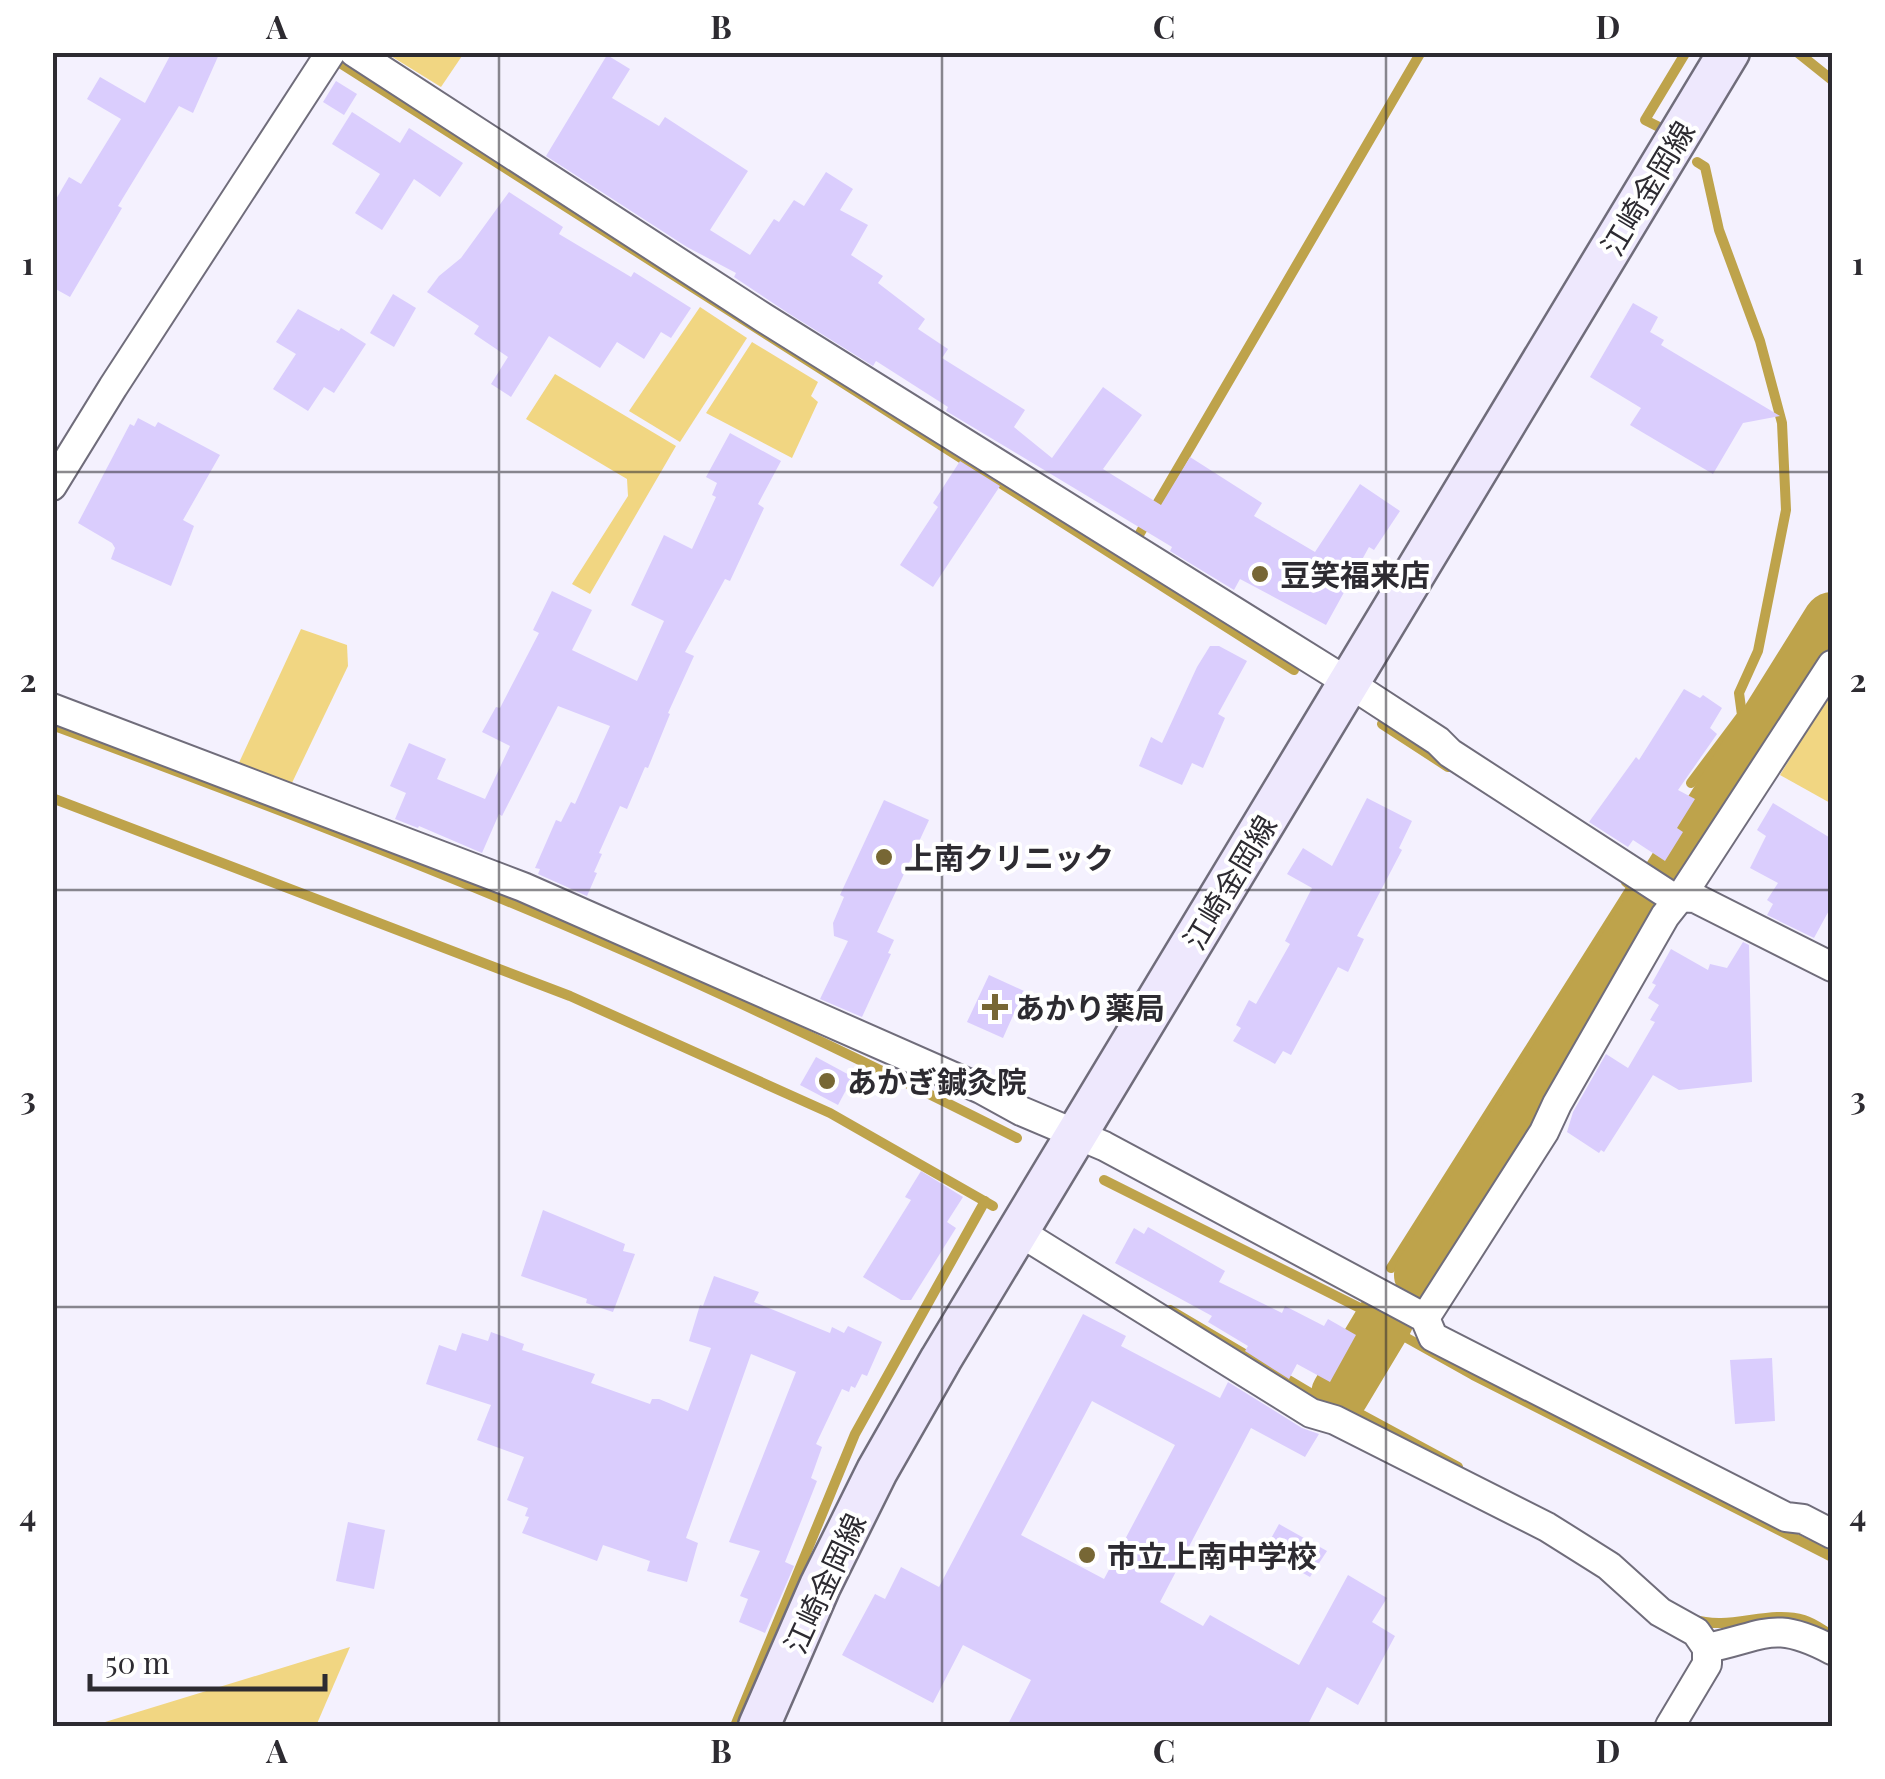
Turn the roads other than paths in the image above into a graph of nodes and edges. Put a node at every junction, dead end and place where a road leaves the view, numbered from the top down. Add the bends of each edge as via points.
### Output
1 (354, 52) edge
2 (1729, 52) edge
3 (328, 56) edge
4 (52, 486) edge
5 (1832, 665) edge
6 (1349, 683) junction
7 (52, 708) edge
8 (1670, 894) junction
9 (1832, 968) edge
10 (1076, 1134) junction
11 (1018, 1231) junction
12 (1424, 1318) junction
13 (1832, 1534) edge
14 (1716, 1646) junction
15 (1832, 1650) edge
16 (759, 1726) edge
17 (1670, 1726) edge

1 - 6 street
2 - 6 main road, 江崎金岡線
3 - 4 street
5 - 8 street
6 - 8 street
6 - 10 main road, 江崎金岡線
7 - 10 street via 523,886
8 - 9 street via 1694,898
8 - 12 street via 1544,1132
10 - 11 main road, 江崎金岡線
10 - 12 street
11 - 14 street via 1311,1413 1547,1526
11 - 16 main road, 江崎金岡線 via 878,1471
12 - 13 street via 1433,1337 1786,1517
14 - 15 street via 1766,1632 1801,1634
14 - 17 street

